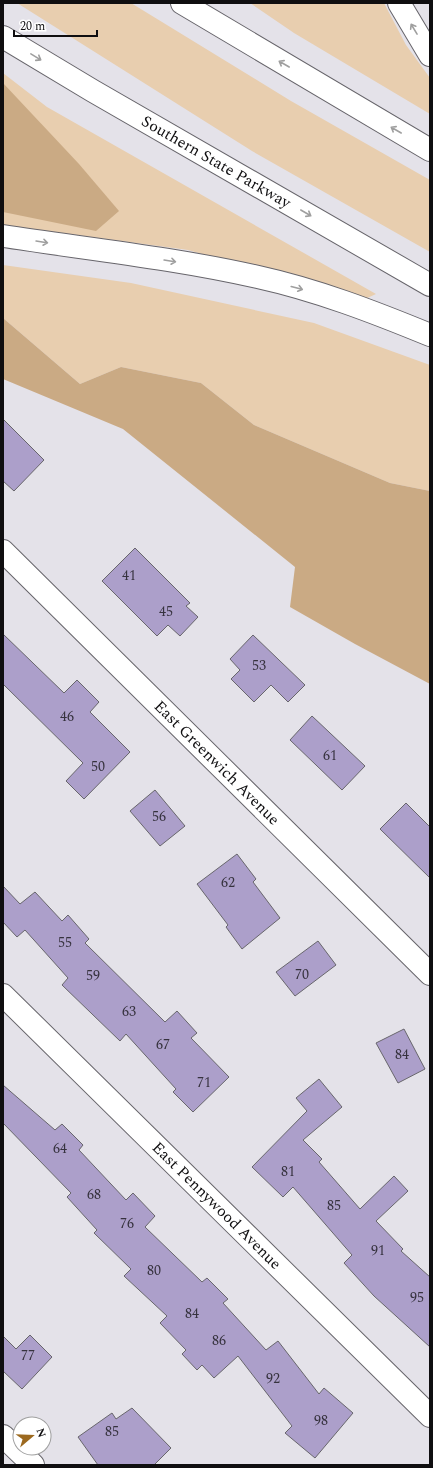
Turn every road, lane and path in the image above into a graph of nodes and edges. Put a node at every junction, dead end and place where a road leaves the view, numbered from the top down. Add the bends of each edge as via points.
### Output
1 (182, 3) edge
2 (399, 3) edge
3 (3, 37) edge
4 (430, 55) edge
5 (430, 150) edge
6 (3, 236) edge
7 (430, 285) edge
8 (430, 335) edge
9 (3, 551) edge
10 (430, 974) edge
11 (3, 995) edge
12 (430, 1416) edge
13 (3, 1436) edge
14 (33, 1465) edge

5 -> 1 main road
4 -> 2 main road
3 -> 7 main road, Southern State Parkway
6 -> 8 main road via 258,277 343,301
9 - 10 main road, East Greenwich Avenue
11 - 12 main road, East Pennywood Avenue
13 - 14 main road

